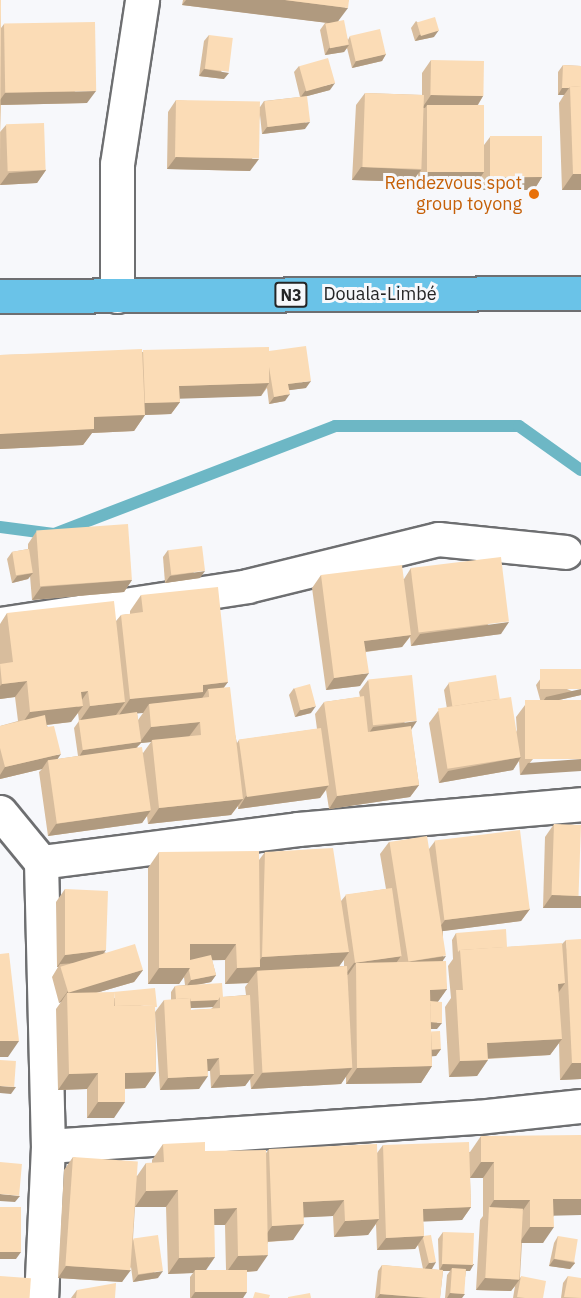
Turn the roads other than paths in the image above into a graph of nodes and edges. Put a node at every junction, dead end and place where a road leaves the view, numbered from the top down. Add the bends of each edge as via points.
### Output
1 (142, 0) edge
2 (581, 293) edge
3 (0, 296) edge
4 (117, 296) junction
5 (565, 552) dead end
6 (0, 624) edge
7 (581, 804) edge
8 (0, 812) edge
9 (41, 862) junction
10 (581, 1106) edge
11 (48, 1146) junction
12 (41, 1298) edge

1 - 4 street via 117,164
2 - 4 highway, Douala-Limbé / N3
3 - 4 highway, Douala-Limbé / N3
5 - 6 street via 438,539 247,586
7 - 9 street via 298,829
8 - 9 street
9 - 11 street
10 - 11 street via 466,1118
11 - 12 street

